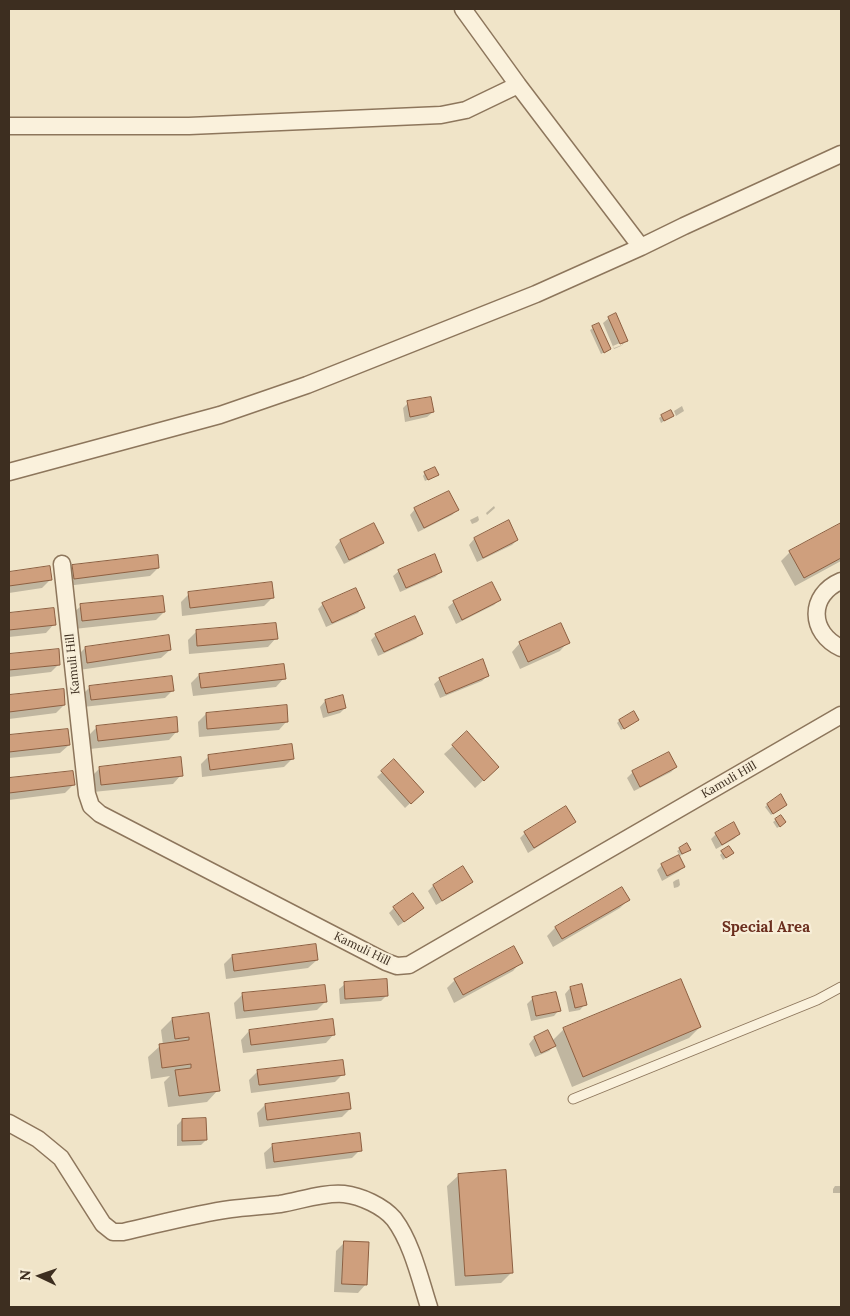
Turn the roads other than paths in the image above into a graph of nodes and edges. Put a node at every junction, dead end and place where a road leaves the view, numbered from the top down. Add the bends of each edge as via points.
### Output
1 (463, 9) edge
2 (518, 86) junction
3 (9, 126) edge
4 (841, 154) edge
5 (641, 248) junction
6 (9, 472) edge
7 (62, 564) dead end
8 (841, 581) edge
9 (841, 648) edge
10 (841, 715) edge
11 (841, 986) edge
12 (572, 1098) dead end
13 (9, 1123) edge
14 (428, 1307) edge

1 - 2 street
2 - 3 street via 466,110 441,115 189,126
2 - 5 street
4 - 5 street
5 - 6 street via 536,294 307,385 220,415
7 - 10 street, Kamuli Hill via 87,794 91,806 100,814 397,966 409,965
8 - 9 street via 823,594 817,618 822,633
11 - 12 lane via 817,1000
13 - 14 street via 38,1139 61,1158 103,1224 113,1232 231,1209 342,1194 359,1197 393,1219 413,1257

